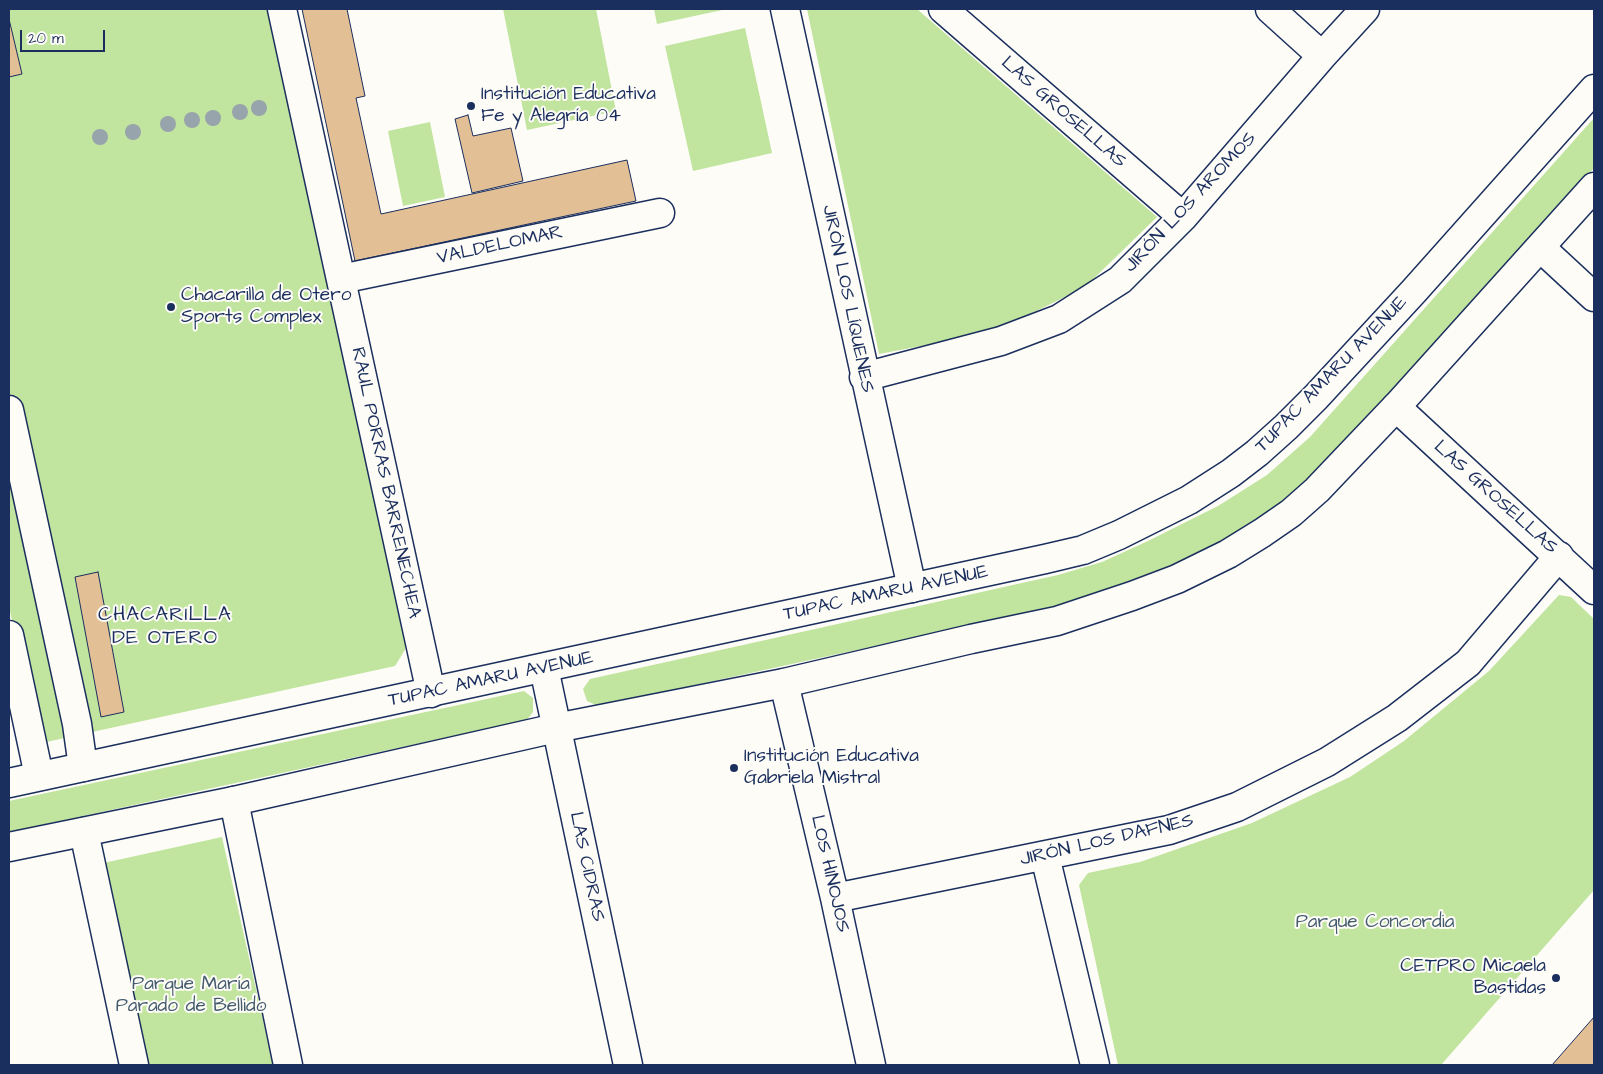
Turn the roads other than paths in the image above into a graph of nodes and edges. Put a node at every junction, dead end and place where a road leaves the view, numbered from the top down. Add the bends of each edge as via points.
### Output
1 (282, 9) edge
2 (785, 9) edge
3 (943, 9) edge
4 (1270, 9) edge
5 (1365, 9) edge
6 (1322, 56) junction
7 (1594, 89) edge
8 (1594, 187) edge
9 (660, 212) dead end
10 (1183, 217) junction
11 (1540, 248) junction
12 (341, 278) junction
13 (1594, 297) edge
14 (864, 377) junction
15 (1396, 407) junction
16 (9, 410) edge
17 (1559, 556) junction
18 (912, 588) junction
19 (1594, 590) edge
20 (9, 635) edge
21 (544, 668) junction
22 (784, 683) junction
23 (431, 693) junction
24 (556, 728) junction
25 (83, 767) junction
26 (39, 776) junction
27 (9, 783) edge
28 (234, 801) junction
29 (84, 832) junction
30 (9, 847) edge
31 (1045, 856) junction
32 (835, 898) junction
33 (134, 1065) edge
34 (288, 1065) edge
35 (628, 1065) edge
36 (870, 1065) edge
37 (1095, 1065) edge

1 - 12 street, RAUL PORRAS BARRENECHEA
2 - 14 street, JIRÓN LOS LÍQUENES
3 - 10 street, LAS GROSELLAS
4 - 6 street
5 - 6 street, JIRÓN LOS AROMOS
6 - 10 street, JIRÓN LOS AROMOS
7 - 18 street, TUPAC AMARU AVENUE via 1316,397 1231,473 1189,500 1083,550
8 - 11 street
9 - 12 street, VALDELOMAR
10 - 14 street, JIRÓN LOS AROMOS via 1120,280 1059,319 1001,341
11 - 13 street
11 - 15 street
12 - 23 street, RAUL PORRAS BARRENECHEA
14 - 18 street, JIRÓN LOS LÍQUENES
15 - 17 street, LAS GROSELLAS
15 - 22 street via 1291,513 1228,554 1177,578 1058,621 970,638
16 - 25 street via 77,724
17 - 19 street, LAS GROSELLAS
17 - 31 street, JIRÓN LOS DAFNES via 1468,663 1397,718 1327,762 1229,810 1169,830
18 - 21 street, TUPAC AMARU AVENUE
20 - 26 street
21 - 23 street, TUPAC AMARU AVENUE
21 - 24 street, LAS CIDRAS
22 - 24 street
22 - 32 street, LOS HINOJOS
23 - 25 street, TUPAC AMARU AVENUE
24 - 28 street
24 - 35 street, LAS CIDRAS
25 - 26 street, TUPAC AMARU AVENUE
26 - 27 street, TUPAC AMARU AVENUE
28 - 29 street
28 - 34 street
29 - 30 street
29 - 33 street
31 - 32 street, JIRÓN LOS DAFNES
31 - 37 street
32 - 36 street, LOS HINOJOS

